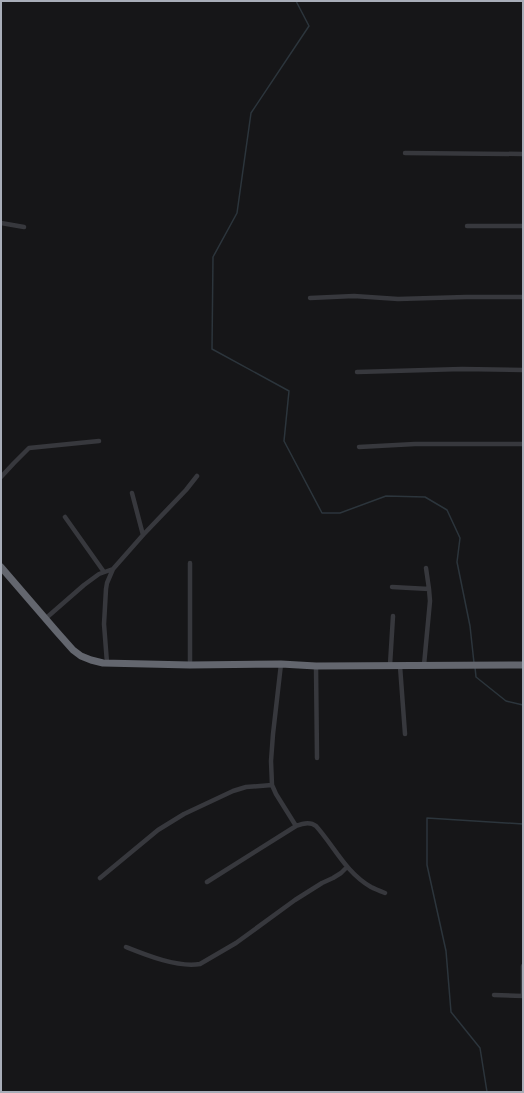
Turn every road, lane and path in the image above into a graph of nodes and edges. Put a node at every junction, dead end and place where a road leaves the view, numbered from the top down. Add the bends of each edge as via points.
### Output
1 (405, 153) dead end
2 (523, 154) edge
3 (1, 223) edge
4 (467, 226) dead end
5 (523, 226) edge
6 (24, 227) dead end
7 (523, 297) edge
8 (310, 298) dead end
9 (523, 370) edge
10 (357, 372) dead end
11 (99, 441) dead end
12 (523, 444) edge
13 (359, 447) dead end
14 (197, 476) dead end
15 (1, 477) edge
16 (132, 493) dead end
17 (65, 517) dead end
18 (143, 535) junction
19 (190, 563) dead end
20 (1, 567) edge
21 (426, 568) dead end
22 (113, 569) junction
23 (104, 572) junction
24 (392, 587) dead end
25 (429, 589) junction
26 (393, 616) dead end
27 (45, 619) junction
28 (107, 663) junction
29 (281, 664) junction
30 (390, 665) junction
31 (424, 665) junction
32 (523, 665) edge
33 (190, 666) junction
34 (316, 666) junction
35 (400, 666) junction
36 (404, 734) dead end
37 (317, 758) dead end
38 (272, 784) junction
39 (296, 826) junction
40 (347, 867) junction
41 (100, 878) dead end
42 (207, 882) dead end
43 (385, 893) dead end
44 (126, 947) dead end
45 (523, 966) edge
46 (494, 995) dead end
47 (523, 996) edge

1 - 2 street
3 - 6 street
4 - 5 street
7 - 8 street via 398,300 354,296
9 - 10 street
11 - 15 street via 29,448
12 - 13 street
14 - 18 street
16 - 18 street
17 - 23 street
18 - 22 street
19 - 33 street
20 - 27 highway
21 - 25 street
22 - 23 street
22 - 28 street via 106,586 104,624
23 - 27 street via 84,585
24 - 25 street
25 - 31 street
26 - 30 street
27 - 28 highway via 81,656
28 - 33 highway
29 - 33 highway
29 - 34 highway
29 - 38 street via 273,734
30 - 34 highway
30 - 35 highway
31 - 32 highway
31 - 35 highway
34 - 37 street
35 - 36 street
38 - 39 street
38 - 41 street via 233,791 184,814 158,830
39 - 40 street via 304,823 315,825
39 - 42 street
40 - 43 street via 366,884
40 - 44 street via 236,943 200,964 182,964 160,959
45 - 47 street
46 - 47 street

